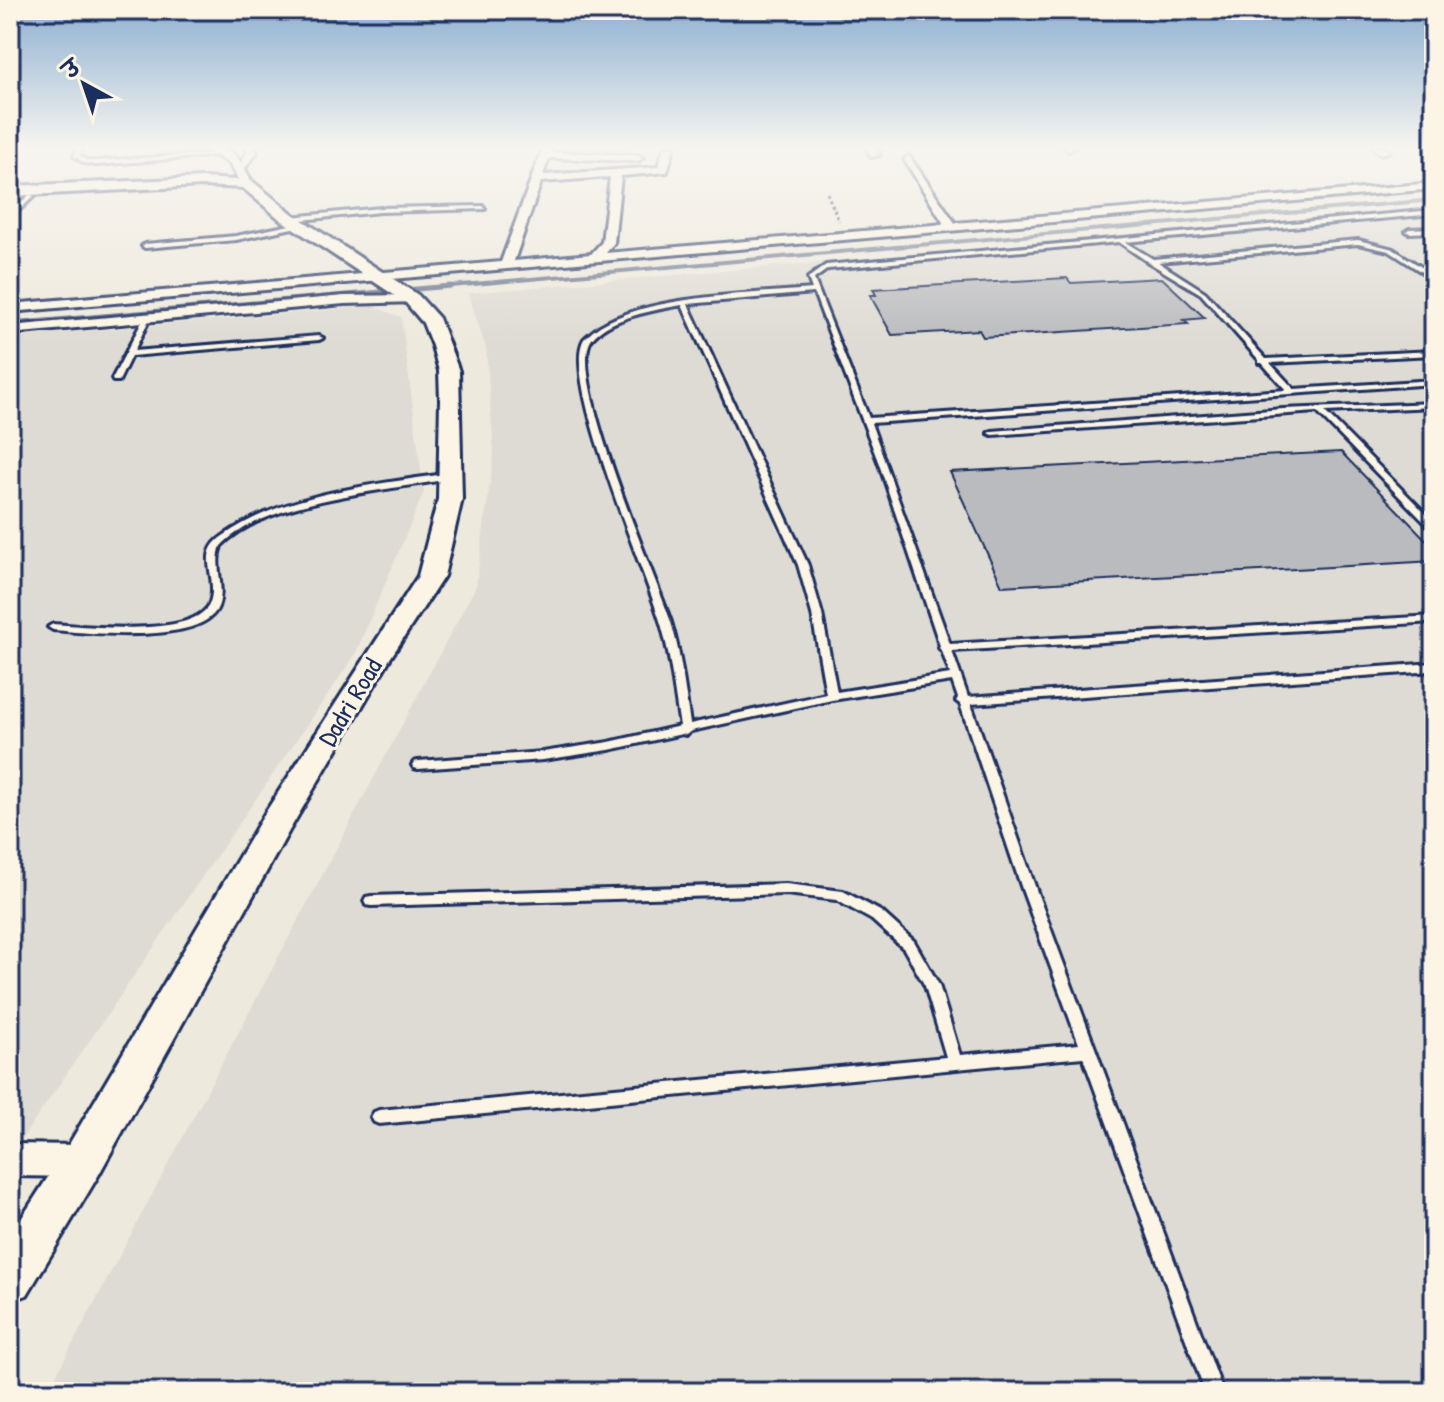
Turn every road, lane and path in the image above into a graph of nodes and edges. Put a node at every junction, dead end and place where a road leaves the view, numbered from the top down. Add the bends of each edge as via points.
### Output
1 (266, 212) edge
2 (285, 212) edge
3 (361, 212) edge
4 (525, 212) edge
5 (612, 212) edge
6 (835, 212) edge
7 (942, 212) edge
8 (1131, 212) edge
9 (1430, 212) edge
10 (293, 221) junction
11 (952, 228) junction
12 (1434, 230) edge
13 (1409, 231) dead end
14 (845, 237) junction
15 (1122, 242) junction
16 (145, 246) dead end
17 (593, 260) junction
18 (1150, 261) junction
19 (506, 267) junction
20 (1434, 278) edge
21 (393, 286) junction
22 (816, 291) junction
23 (684, 303) junction
24 (10, 308) edge
25 (147, 318) junction
26 (10, 330) edge
27 (319, 338) dead end
28 (1434, 353) edge
29 (128, 354) junction
30 (1262, 361) junction
31 (116, 379) dead end
32 (1434, 382) edge
33 (1292, 392) junction
34 (1434, 405) edge
35 (1319, 410) junction
36 (866, 421) junction
37 (992, 433) dead end
38 (450, 476) junction
39 (1434, 527) edge
40 (1434, 619) edge
41 (53, 627) dead end
42 (944, 648) junction
43 (1434, 667) edge
44 (954, 677) junction
45 (832, 696) junction
46 (962, 701) junction
47 (686, 731) junction
48 (418, 765) dead end
49 (371, 901) dead end
50 (1089, 1050) junction
51 (955, 1063) junction
52 (379, 1117) dead end
53 (10, 1160) edge
54 (83, 1161) junction
55 (10, 1278) edge
56 (1214, 1392) edge

1 - 10 main road
2 - 10 main road, Dadri Road
3 - 10 lane
4 - 19 street
5 - 17 street via 608,243
6 - 14 path
7 - 11 street
8 - 11 street
9 - 15 lane
10 - 16 lane via 236,238
10 - 21 main road, Dadri Road
11 - 14 street
12 - 13 lane
14 - 17 street
15 - 18 lane
15 - 22 lane via 826,267 811,278
17 - 19 street
18 - 20 lane via 1358,242 1391,250
18 - 30 lane via 1203,293
19 - 21 street
21 - 24 street
21 - 25 street via 344,300
21 - 38 main road, Dadri Road via 432,322 449,371
22 - 23 lane
22 - 36 lane
23 - 45 lane via 803,565
23 - 47 lane via 620,318 586,341 581,357 593,415 667,626
25 - 26 street
25 - 29 lane
27 - 29 lane
28 - 30 lane
29 - 31 lane
30 - 33 lane
32 - 33 lane
33 - 36 lane
34 - 35 lane
35 - 37 lane
35 - 39 lane
36 - 42 lane
38 - 41 lane via 335,496 235,530 218,543 213,558 214,608 199,622 149,631
38 - 54 main road, Dadri Road via 450,499 431,576 277,822
40 - 42 lane
42 - 44 lane
43 - 46 lane
44 - 45 lane
44 - 46 lane
45 - 47 lane
46 - 50 lane
47 - 48 lane via 543,756
49 - 51 lane via 786,889 838,895 877,916 909,945 932,985
50 - 51 lane
50 - 56 lane
51 - 52 lane
53 - 54 street
54 - 55 main road, Dadri Road

